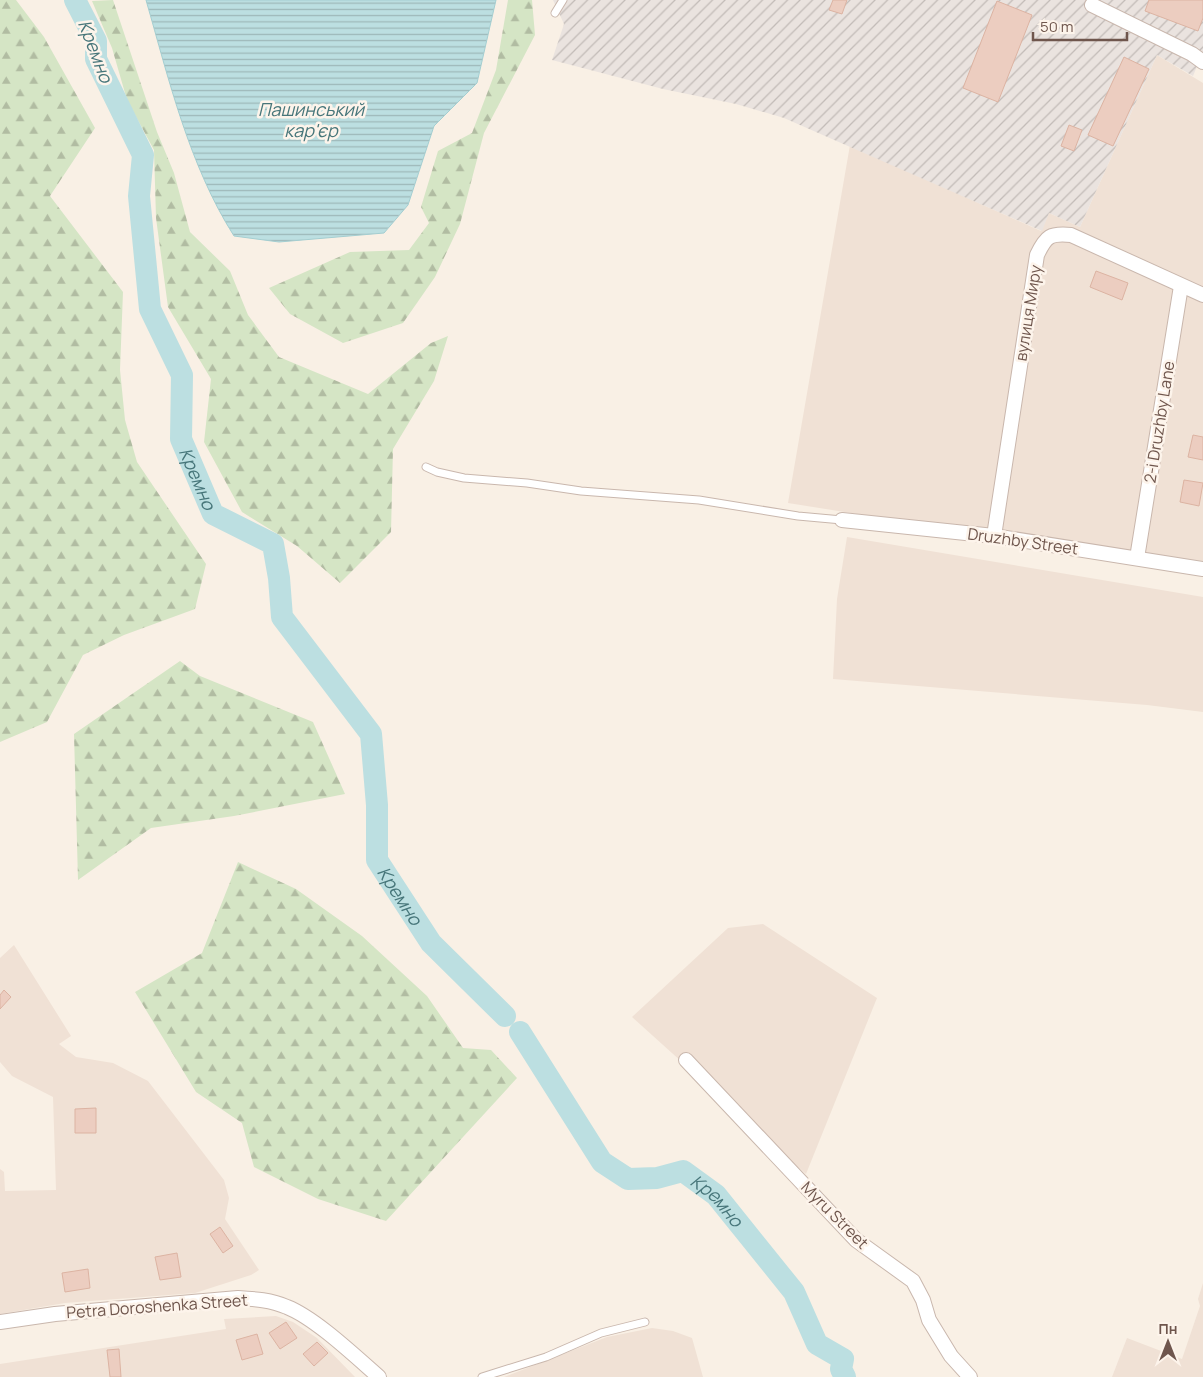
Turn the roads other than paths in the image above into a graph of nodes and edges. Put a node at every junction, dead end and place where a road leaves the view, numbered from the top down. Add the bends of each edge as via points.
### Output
1 (563, 0) edge
2 (1092, 5) dead end
3 (555, 13) dead end
4 (1203, 62) edge
5 (1181, 286) junction
6 (1203, 295) edge
7 (426, 466) dead end
8 (842, 520) joint
9 (994, 536) junction
10 (1137, 558) junction
11 (1203, 569) edge
12 (686, 1060) dead end
13 (0, 1322) edge
14 (645, 1322) dead end
15 (379, 1377) edge
16 (482, 1377) edge
17 (970, 1377) edge

1 - 3 lane
2 - 4 street
5 - 6 street, вулиця Миру
5 - 9 street, вулиця Миру via 1071,235 1055,234 1044,242 1037,255
5 - 10 street, 2-i Druzhby Lane
7 - 8 lane via 464,478 700,500
8 - 9 street, Druzhby Street
9 - 10 street, Druzhby Street
10 - 11 street, Druzhby Street
12 - 17 street, Myru Street via 856,1240 913,1281 929,1320 951,1356
13 - 15 street, Petra Doroshenka Street via 206,1300 258,1299 296,1312
14 - 16 lane via 601,1333 546,1357

